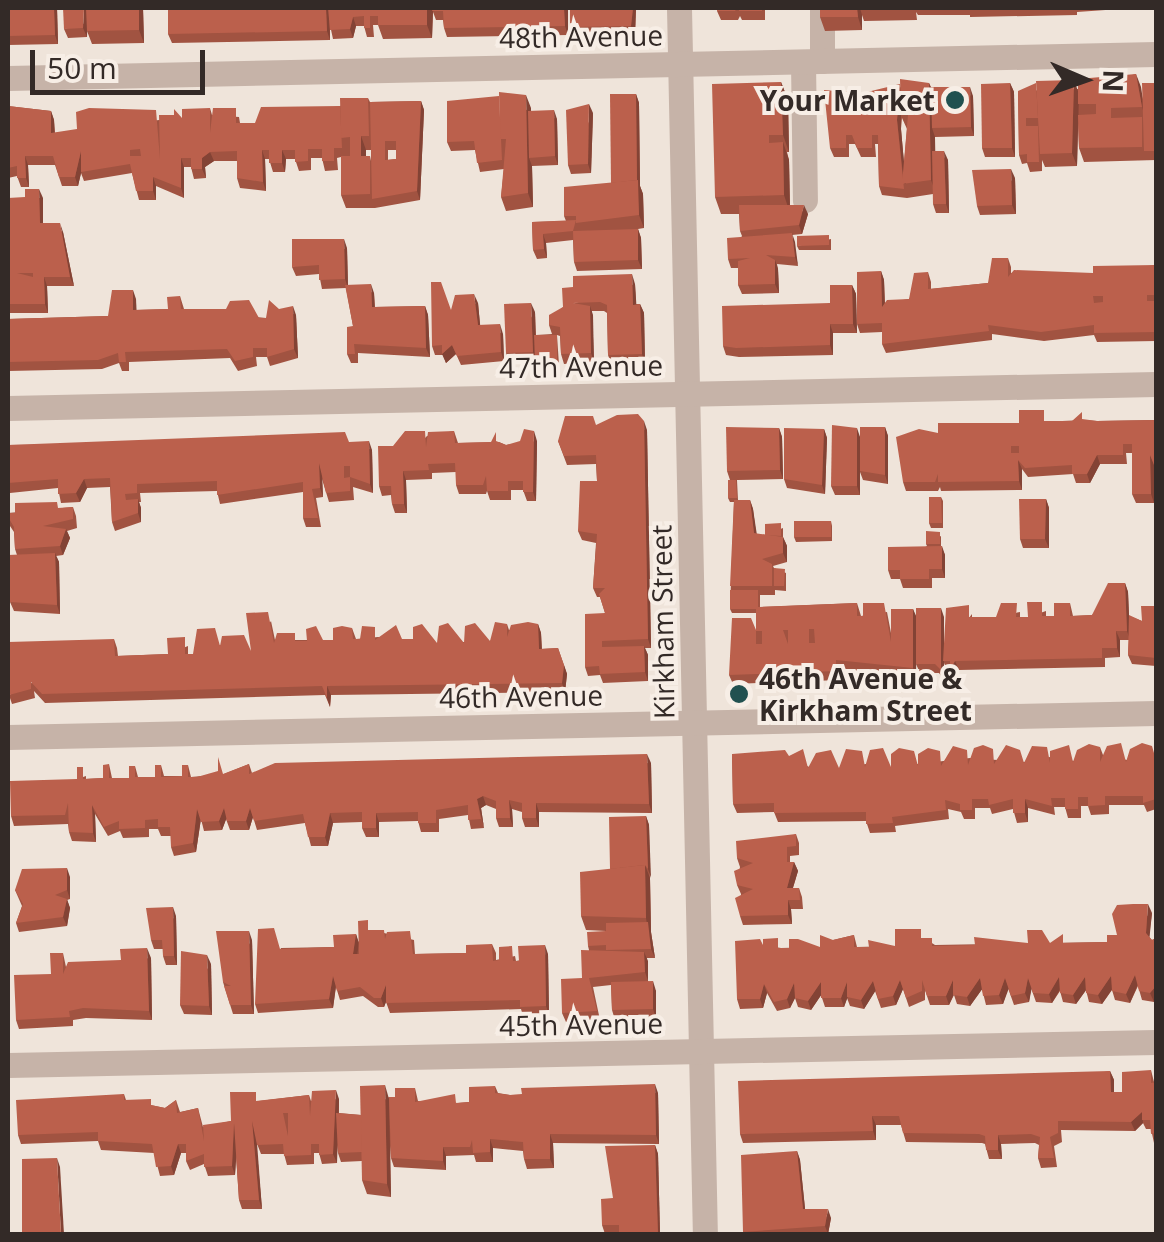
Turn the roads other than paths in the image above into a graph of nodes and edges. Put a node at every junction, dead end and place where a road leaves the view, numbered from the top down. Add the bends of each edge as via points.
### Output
1 (680, 8) edge
2 (822, 8) edge
3 (1156, 54) edge
4 (812, 61) junction
5 (680, 64) junction
6 (8, 78) edge
7 (805, 200) dead end
8 (1156, 384) edge
9 (687, 394) junction
10 (8, 408) edge
11 (1156, 713) edge
12 (694, 722) junction
13 (8, 737) edge
14 (1156, 1042) edge
15 (701, 1051) junction
16 (8, 1066) edge
17 (705, 1234) edge

1 - 5 street, Kirkham Street
2 - 4 street
3 - 4 street, 48th Avenue
4 - 5 street, 48th Avenue
4 - 7 street
5 - 6 street, 48th Avenue
5 - 9 street, Kirkham Street
8 - 9 street, 47th Avenue
9 - 10 street, 47th Avenue
9 - 12 street, Kirkham Street
11 - 12 street, 46th Avenue
12 - 13 street, 46th Avenue
12 - 15 street, Kirkham Street
14 - 15 street, 45th Avenue
15 - 16 street, 45th Avenue
15 - 17 street, Kirkham Street

